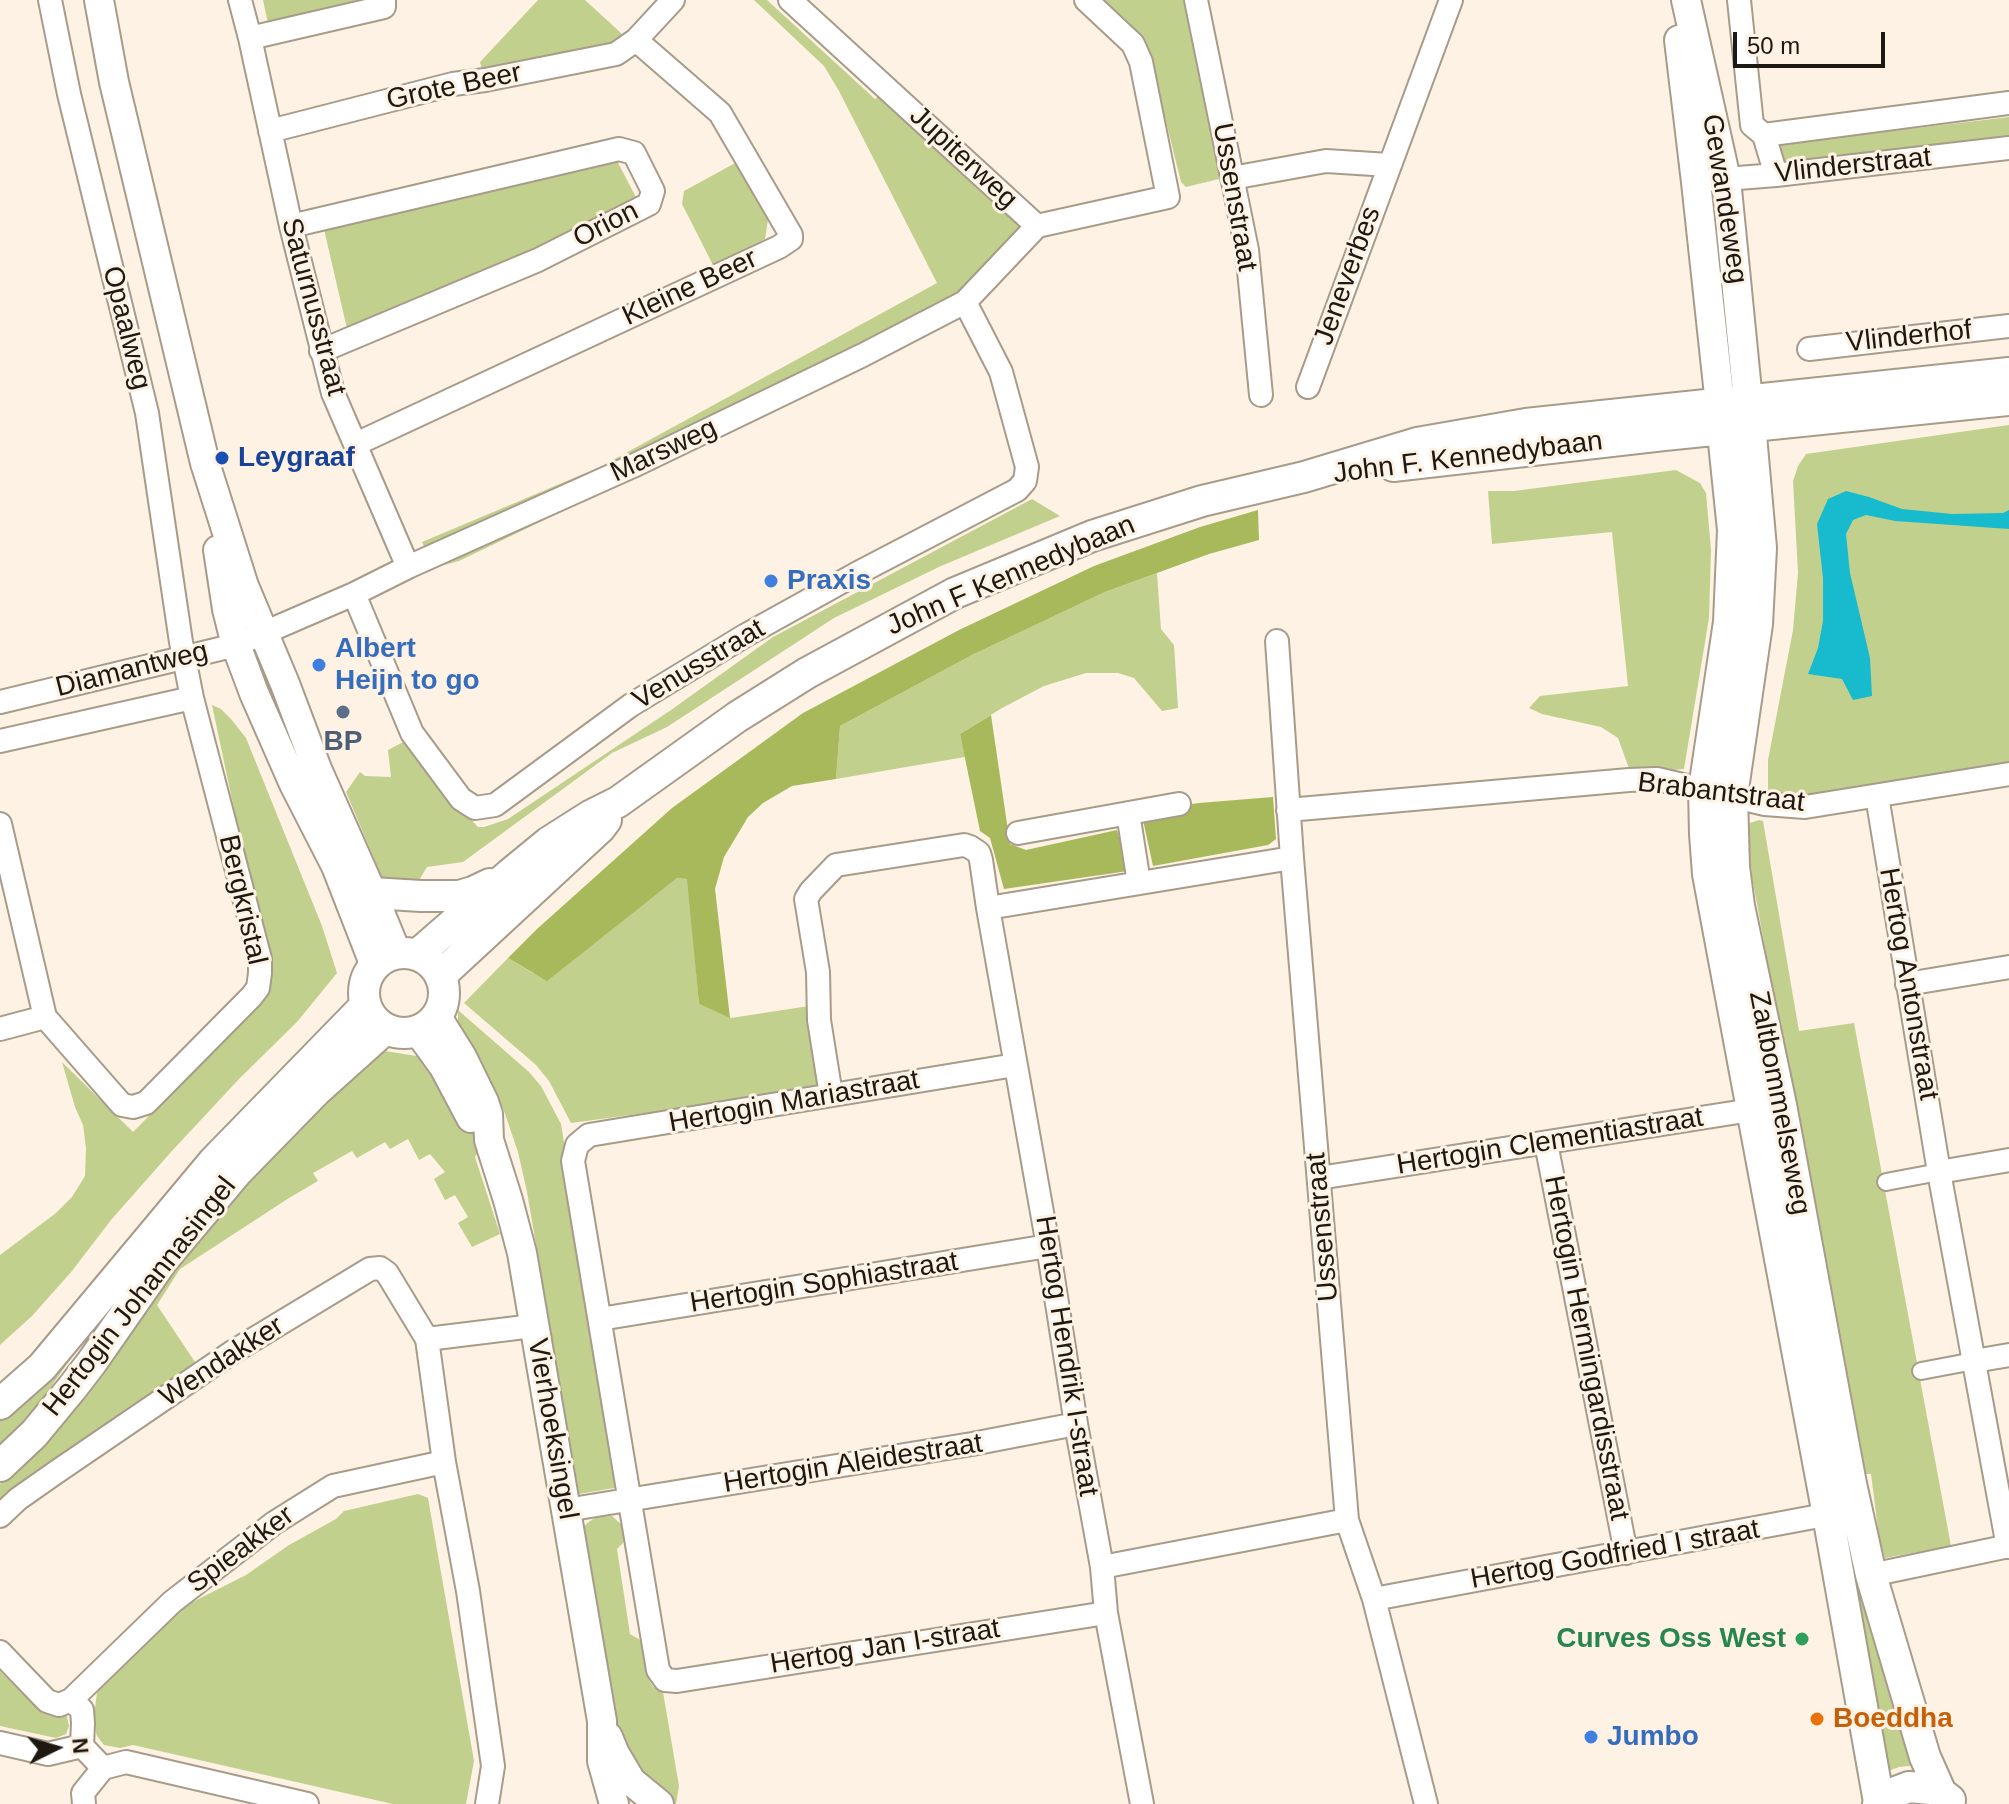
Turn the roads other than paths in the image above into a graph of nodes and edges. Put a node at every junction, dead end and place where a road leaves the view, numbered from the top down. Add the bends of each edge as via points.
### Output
1 (50, 0) edge
2 (86, 0) edge
3 (99, 0) edge
4 (240, 0) edge
5 (384, 0) edge
6 (673, 0) edge
7 (790, 0) edge
8 (1086, 0) edge
9 (1196, 0) edge
10 (1451, 0) edge
11 (1674, 0) edge
12 (1686, 0) edge
13 (1739, 0) edge
14 (250, 38) junction
15 (636, 40) junction
16 (114, 82) junction
17 (2009, 103) edge
18 (270, 131) junction
19 (1764, 135) junction
20 (2009, 148) edge
21 (1389, 165) junction
22 (1776, 175) junction
23 (1232, 178) junction
24 (1726, 179) junction
25 (1696, 182) junction
26 (291, 226) junction
27 (1037, 226) junction
28 (965, 302) junction
29 (2009, 326) edge
30 (1809, 349) dead end
31 (321, 351) junction
32 (2009, 373) edge
33 (1308, 387) dead end
34 (1261, 395) dead end
35 (2009, 400) edge
36 (1735, 415) junction
37 (356, 444) junction
38 (205, 463) junction
39 (1296, 479) joint
40 (408, 567) junction
41 (354, 594) junction
42 (264, 634) junction
43 (1277, 641) dead end
44 (236, 645) junction
45 (183, 658) junction
46 (192, 698) junction
47 (0, 702) edge
48 (0, 741) edge
49 (2009, 774) edge
50 (1718, 793) junction
51 (1877, 796) junction
52 (618, 802) junction
53 (1179, 804) dead end
54 (1288, 810) junction
55 (1128, 813) junction
56 (0, 824) edge
57 (1018, 833) dead end
58 (1292, 858) junction
59 (510, 874) junction
60 (1139, 883) junction
61 (372, 893) junction
62 (988, 908) junction
63 (396, 958) junction
64 (2009, 967) edge
65 (440, 976) junction
66 (1907, 984) junction
67 (366, 1005) junction
68 (45, 1017) junction
69 (427, 1024) junction
70 (0, 1029) edge
71 (385, 1029) junction
72 (1015, 1065) junction
73 (831, 1095) junction
74 (1781, 1105) junction
75 (1751, 1110) junction
76 (1546, 1143) junction
77 (2009, 1160) edge
78 (1939, 1172) junction
79 (1319, 1178) junction
80 (1886, 1182) dead end
81 (1048, 1246) junction
82 (600, 1319) junction
83 (533, 1326) junction
84 (427, 1339) junction
85 (2009, 1355) edge
86 (1974, 1361) junction
87 (1921, 1371) dead end
88 (0, 1404) edge
89 (1076, 1424) junction
90 (444, 1462) junction
91 (0, 1466) edge
92 (630, 1499) junction
93 (566, 1510) junction
94 (1842, 1512) junction
95 (0, 1516) edge
96 (1347, 1520) junction
97 (2008, 1546) edge
98 (1626, 1553) junction
99 (1102, 1567) junction
100 (1871, 1575) junction
101 (1374, 1599) junction
102 (1106, 1613) junction
103 (0, 1652) edge
104 (71, 1700) junction
105 (602, 1721) junction
106 (0, 1743) edge
107 (82, 1746) junction
108 (103, 1768) junction
109 (1948, 1798) edge
110 (1878, 1803) edge
111 (84, 1804) edge
112 (307, 1804) edge
113 (487, 1804) edge
114 (614, 1804) edge
115 (659, 1804) edge
116 (1142, 1804) edge
117 (1426, 1804) edge

1 - 45 street, Opaalweg via 147,413
2 - 16 street
3 - 16 street
4 - 14 street, Saturnusstraat
5 - 14 street via 384,7
6 - 15 street
7 - 27 street, Jupiterweg
8 - 27 street, Jupiterweg via 1133,44 1141,62 1168,197
9 - 23 street, Ussenstraat
10 - 21 street, Jeneverbes
11 - 25 street, Gewandeweg
12 - 24 street, Gewandeweg
13 - 19 street via 1752,125
14 - 18 street, Saturnusstraat
15 - 18 street, Grote Beer via 616,54 453,84
15 - 37 street, Kleine Beer via 720,113 791,239
16 - 38 street
17 - 19 street, Vlinderstraat
18 - 26 street, Saturnusstraat
19 - 22 street
20 - 22 street, Vlinderstraat
21 - 23 street, Jeneverbes via 1326,161
21 - 33 street, Jeneverbes
22 - 24 street, Vlinderstraat
23 - 34 street, Ussenstraat via 1247,250
24 - 25 street, Vlinderstraat
24 - 36 street, Gewandeweg
25 - 36 street, Gewandeweg
26 - 31 street, Saturnusstraat
26 - 31 street, Orion via 619,149 634,153 653,191 649,204 538,260
27 - 28 street, Marsweg
28 - 40 street, Marsweg via 633,466
28 - 41 street, Venusstraat via 1001,372 1027,467 1017,490 746,635 631,705 495,805 475,808 461,799 412,733
29 - 30 street, Vlinderhof
31 - 37 street, Saturnusstraat
32 - 36 main road, John F. Kennedybaan
35 - 36 main road, John F. Kennedybaan
36 - 39 main road, John F. Kennedybaan
36 - 50 main road, Zaltbommelseweg
37 - 40 street, Saturnusstraat
38 - 42 street
38 - 44 street
39 - 52 main road, John F Kennedybaan via 1092,536 955,593 807,673
40 - 41 street, Marsweg
41 - 42 street, Marsweg
42 - 44 street, Diamantweg
42 - 61 street
43 - 54 street, Ussenstraat
44 - 45 street, Diamantweg
44 - 63 street via 294,784 336,866
45 - 46 street, Bergkristal
45 - 47 street, Diamantweg
46 - 48 street, Diamantweg
46 - 68 street, Bergkristal via 260,959 258,988 146,1103 133,1107 122,1105
49 - 51 street, Brabantstraat
50 - 51 street, Brabantstraat via 1805,807
50 - 54 street, Brabantstraat via 1657,779 1629,780
50 - 74 main road, Zaltbommelseweg
50 - 75 main road, Zaltbommelseweg via 1708,874
51 - 66 street, Hertog Antonstraat
52 - 59 main road, John F Kennedybaan via 549,842
52 - 65 main road, John F Kennedybaan via 600,828
53 - 55 street
54 - 58 street, Ussenstraat
55 - 57 street
55 - 60 street
56 - 68 street
58 - 60 street
58 - 79 street, Ussenstraat
59 - 61 main road via 465,895
59 - 63 main road, John F Kennedybaan
60 - 62 street
61 - 63 street
62 - 72 street, Hertog Hendrik I-straat
62 - 73 street, Hertog Hendrik I-straat via 979,853 964,845 836,865 811,891 806,899
63 - 65 main road via 427,960
63 - 67 main road via 368,974
64 - 66 street
65 - 69 main road via 444,998
66 - 78 street, Hertog Antonstraat
67 - 71 main road
67 - 88 main road, Hertogin Johannasingel via 214,1161 42,1367
68 - 70 street
69 - 71 main road via 400,1033
69 - 83 street, Vierhoeksingel via 444,1067 489,1140 522,1253
71 - 91 main road, Hertogin Johannasingel via 236,1173 163,1260 72,1388
72 - 73 street, Hertogin Mariastraat
72 - 81 street, Hertog Hendrik I-straat
73 - 82 street, Hertogin Mariastraat via 589,1135 577,1145 573,1161
74 - 75 street, Hertogin Clementiastraat
74 - 94 main road, Zaltbommelseweg
75 - 76 street, Hertogin Clementiastraat
75 - 94 main road, Zaltbommelseweg
76 - 79 street, Hertogin Clementiastraat
76 - 98 street, Hertogin Hermingardisstraat
77 - 78 street
78 - 80 street
78 - 86 street, Hertog Antonstraat
79 - 96 street, Ussenstraat
81 - 82 street, Hertogin Sophiastraat
81 - 89 street, Hertog Hendrik I-straat
82 - 92 street
83 - 84 street
83 - 93 street, Vierhoeksingel
84 - 90 street, Wendakker
84 - 95 street, Wendakker via 387,1273 370,1269 231,1353
85 - 86 street
86 - 87 street
86 - 97 street, Hertog Antonstraat
89 - 92 street, Hertogin Aleidestraat
89 - 99 street, Hertog Hendrik I-straat
90 - 104 street, Spieakker via 333,1486 274,1523 172,1602
90 - 113 street, Wendakker via 493,1766
92 - 93 street, Hertogin Aleidestraat
92 - 102 street, Hertog Jan I-straat via 658,1670 665,1680
93 - 105 street, Vierhoeksingel
94 - 98 street, Hertog Godfried I straat
94 - 100 main road, Zaltbommelseweg
94 - 110 main road, Zaltbommelseweg
96 - 99 street
96 - 101 street, Ussenstraat
97 - 100 street
98 - 101 street, Hertog Godfried I straat
99 - 102 street, Hertog Hendrik I-straat
100 - 109 main road, Zaltbommelseweg via 1925,1757
101 - 117 street, Ussenstraat
102 - 116 street, Hertog Hendrik I-straat
103 - 104 street via 47,1701 59,1705
104 - 107 street via 82,1710
105 - 114 street, Vierhoeksingel via 602,1761
105 - 115 street, Vierhoeksingel via 631,1781
106 - 107 street via 48,1754
107 - 108 street
108 - 111 street via 83,1793
108 - 112 street via 126,1762
109 - 110 main road via 1909,1787

